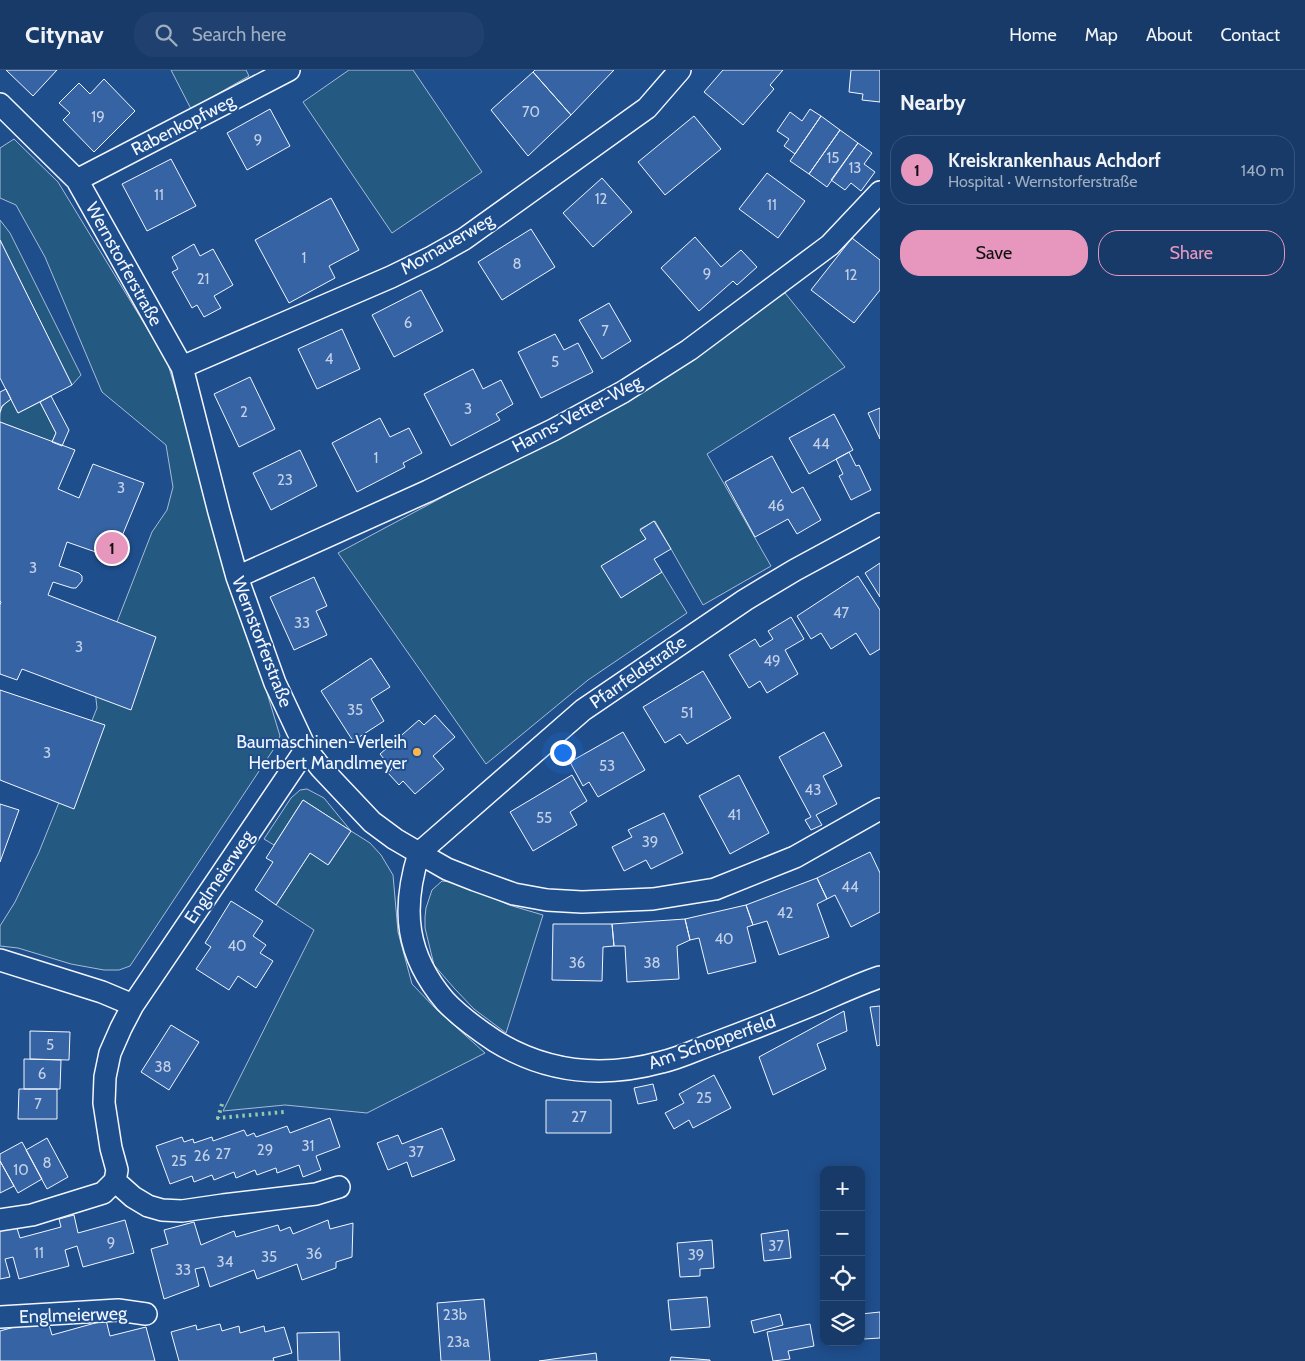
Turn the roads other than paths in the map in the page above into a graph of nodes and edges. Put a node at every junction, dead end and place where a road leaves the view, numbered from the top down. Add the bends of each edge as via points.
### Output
1 (289, 70) edge
2 (680, 70) edge
3 (1, 108) edge
4 (77, 180) junction
5 (880, 192) edge
6 (182, 367) junction
7 (880, 524) edge
8 (237, 577) junction
9 (306, 749) junction
10 (880, 809) edge
11 (419, 853) junction
12 (0, 960) edge
13 (880, 976) edge
14 (134, 1005) junction
15 (115, 1181) junction
16 (339, 1187) dead end
17 (0, 1220) edge
18 (146, 1314) dead end
19 (0, 1317) edge

1 - 4 street, Rabenkopfweg
2 - 6 street, Mornauerweg via 647,108 464,239 391,277
3 - 4 street, Wernstorferstraße
4 - 6 street, Wernstorferstraße
5 - 8 street, Hanns-Vetter-Weg via 830,245 689,350 623,392 428,491
6 - 8 street, Wernstorferstraße
7 - 11 street, Pfarrfeldstraße via 745,600 583,710
8 - 9 street, Wernstorferstraße via 276,683
9 - 11 street, Wernstorferstraße via 372,822
9 - 14 street, Englmeierweg
10 - 11 street, Wernstorferstraße via 796,857 715,889 653,899 582,902 514,894 447,869
11 - 13 street, Am Schopperfeld via 410,892 410,931 414,950 434,988 472,1026 528,1058 560,1068 624,1070 663,1062 765,1025
12 - 14 street
14 - 15 street, Englmeierweg via 110,1053 105,1077 104,1103 117,1170
15 - 16 street via 148,1206 182,1211 316,1194
15 - 17 street via 103,1193 32,1215
18 - 19 street, Englmeierweg via 118,1310

